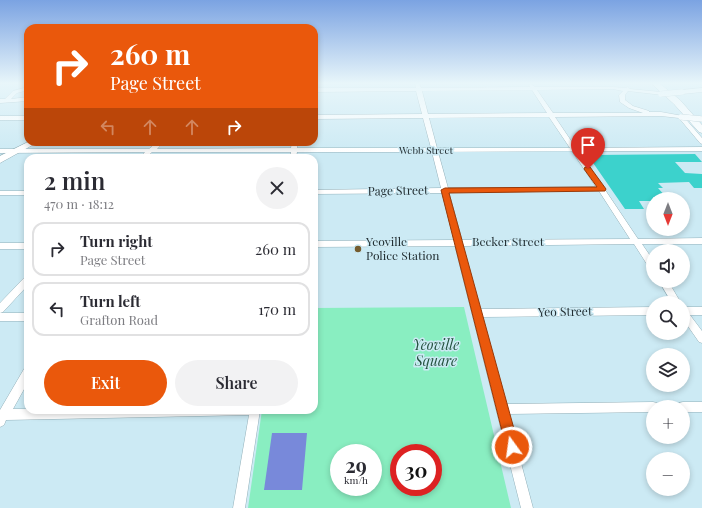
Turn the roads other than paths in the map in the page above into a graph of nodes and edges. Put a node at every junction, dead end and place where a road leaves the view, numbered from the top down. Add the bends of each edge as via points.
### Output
1 (423, 107) edge
2 (545, 107) edge
3 (632, 107) edge
4 (681, 107) edge
5 (688, 107) edge
6 (661, 114) junction
7 (426, 116) junction
8 (552, 116) junction
9 (318, 117) edge
10 (681, 117) junction
11 (0, 118) edge
12 (24, 118) edge
13 (702, 119) edge
14 (702, 123) edge
15 (702, 130) edge
16 (702, 142) edge
17 (27, 146) edge
18 (156, 146) edge
19 (294, 146) edge
20 (573, 148) junction
21 (702, 149) edge
22 (294, 150) junction
23 (434, 150) junction
24 (0, 151) edge
25 (18, 151) junction
26 (150, 151) junction
27 (147, 154) edge
28 (294, 154) edge
29 (0, 160) edge
30 (602, 189) junction
31 (445, 190) junction
32 (318, 192) edge
33 (0, 193) edge
34 (24, 193) edge
35 (636, 241) junction
36 (702, 241) edge
37 (458, 243) junction
38 (318, 244) edge
39 (0, 246) edge
40 (24, 246) edge
41 (646, 256) edge
42 (24, 283) edge
43 (0, 309) edge
44 (702, 310) edge
45 (646, 311) edge
46 (690, 311) edge
47 (478, 313) junction
48 (0, 317) edge
49 (24, 317) edge
50 (690, 321) edge
51 (702, 339) edge
52 (24, 379) edge
53 (646, 407) edge
54 (690, 407) edge
55 (702, 407) edge
56 (503, 409) junction
57 (109, 414) edge
58 (253, 414) edge
59 (1, 417) edge
60 (239, 508) edge
61 (528, 508) edge

1 - 7 street
2 - 8 street
3 - 6 street
4 - 15 main road
5 - 14 main road
6 - 8 street
6 - 10 street
7 - 8 street
7 - 9 street
7 - 23 street
8 - 20 street
10 - 13 street, bridge
10 - 16 street
11 - 12 street
17 - 25 main road
18 - 26 street
19 - 22 street
20 - 21 street, Webb Street
20 - 23 street, Webb Street
20 - 30 street
22 - 23 street, Webb Street
22 - 26 street, Webb Street
22 - 28 street
23 - 31 street
24 - 25 street, Webb Street
25 - 26 street, Webb Street
25 - 29 main road
26 - 27 street
30 - 31 street, Page Street
30 - 35 street
31 - 32 street, Page Street
31 - 37 street
33 - 34 street
35 - 36 street, Becker Street
35 - 37 street, Becker Street
35 - 41 street
37 - 38 street, Becker Street
37 - 47 street
39 - 40 street
42 - 43 street
44 - 46 street
45 - 47 street, Yeo Street
47 - 56 street
48 - 49 street
50 - 51 street
52 - 59 street
53 - 56 street
54 - 55 street
56 - 61 street
57 - 59 street
58 - 60 street

